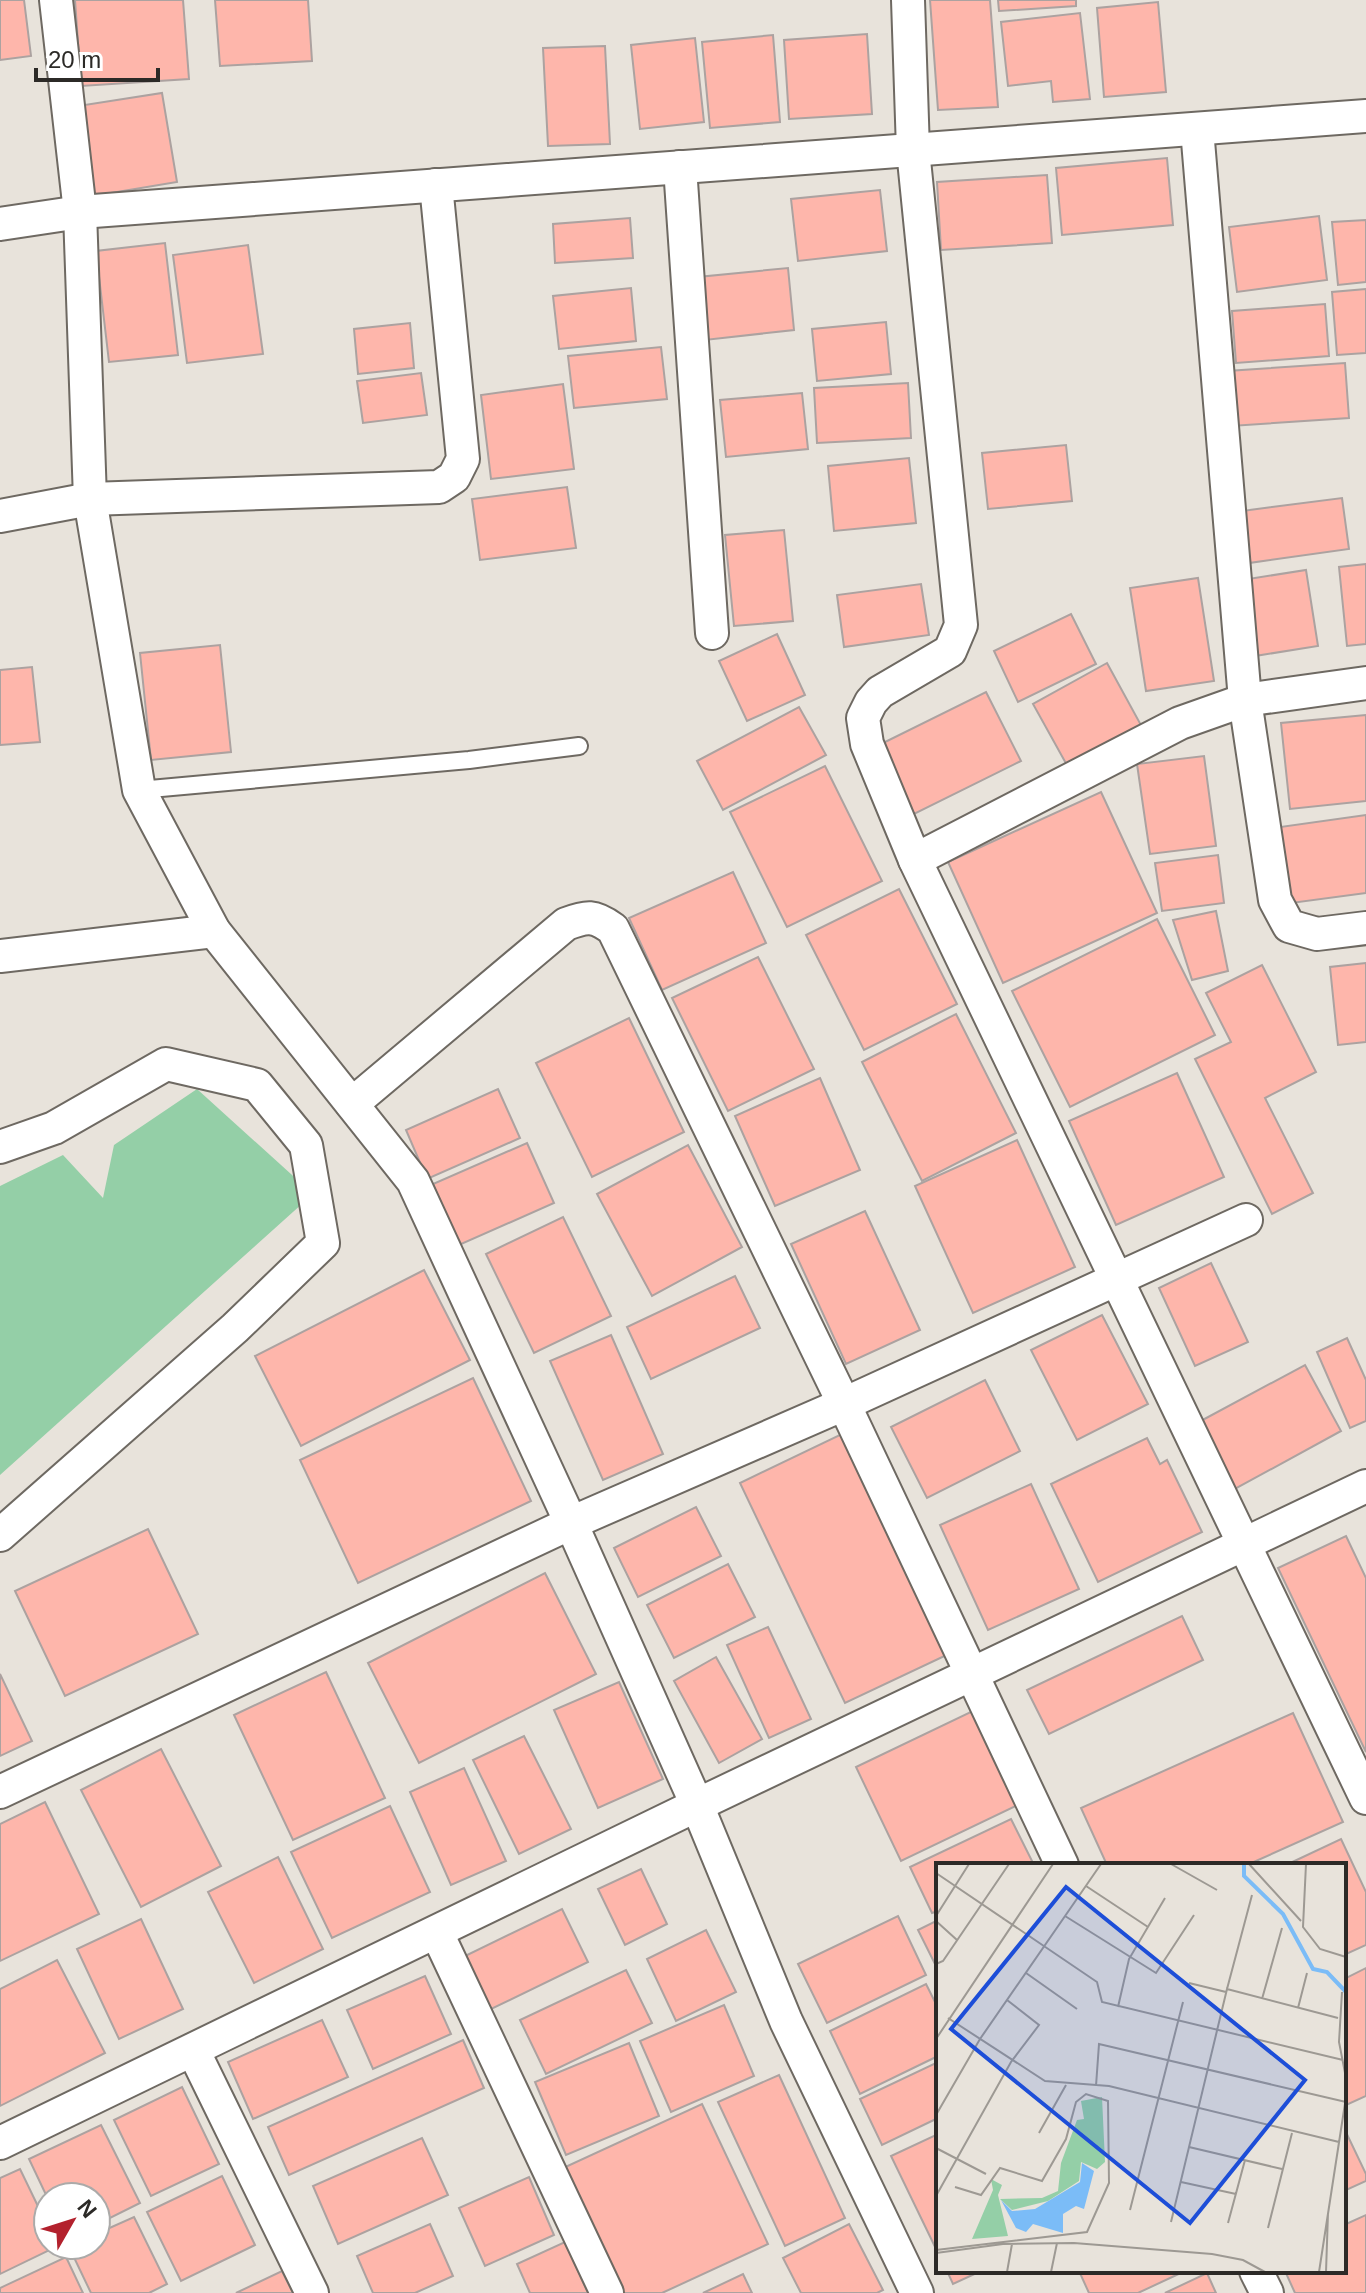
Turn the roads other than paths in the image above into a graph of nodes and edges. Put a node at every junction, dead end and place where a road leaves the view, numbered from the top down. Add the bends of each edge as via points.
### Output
1 (56, 0) edge
2 (908, 0) edge
3 (1366, 116) edge
4 (1197, 129) junction
5 (913, 150) junction
6 (680, 167) junction
7 (436, 185) junction
8 (80, 212) junction
9 (0, 224) edge
10 (90, 499) junction
11 (0, 516) edge
12 (712, 633) dead end
13 (1366, 683) edge
14 (1245, 700) junction
15 (579, 746) dead end
16 (139, 790) junction
17 (915, 860) junction
18 (1366, 928) edge
19 (214, 931) junction
20 (0, 956) edge
21 (352, 1104) junction
22 (0, 1147) edge
23 (1246, 1220) dead end
24 (1116, 1278) junction
25 (844, 1404) junction
26 (1366, 1486) edge
27 (571, 1523) junction
28 (0, 1535) edge
29 (1244, 1544) junction
30 (972, 1675) junction
31 (0, 1792) edge
32 (1366, 1798) edge
33 (697, 1805) junction
34 (1061, 1863) edge
35 (437, 1933) junction
36 (193, 2050) junction
37 (0, 2143) edge
38 (1257, 2273) edge
39 (312, 2293) edge
40 (607, 2293) edge
41 (917, 2293) edge
42 (1267, 2293) edge

1 - 8 street
2 - 5 street
3 - 4 street
4 - 5 street
4 - 14 street
5 - 6 street
5 - 17 street via 961,625 950,651 880,692 863,718 867,744
6 - 7 street
6 - 12 street
7 - 8 street
7 - 10 street via 463,459 454,477 439,487
8 - 9 street
8 - 10 street
10 - 11 street
10 - 16 street
13 - 14 street
14 - 17 street via 1180,723
14 - 18 street via 1275,900 1289,926 1317,934
15 - 16 lane
16 - 19 street
17 - 24 street
19 - 20 street
19 - 21 street
21 - 25 street via 566,924 585,917 600,920 613,929
21 - 27 street via 413,1181
22 - 28 street via 54,1128 166,1064 257,1085 306,1145 323,1243 235,1328
23 - 24 street
24 - 25 street
24 - 29 street
25 - 27 street
25 - 30 street
26 - 29 street
27 - 31 street
27 - 33 street
29 - 30 street
29 - 32 street
30 - 33 street
30 - 34 street
33 - 35 street
33 - 41 street via 786,2021
35 - 36 street
35 - 40 street
36 - 37 street
36 - 39 street
38 - 42 street

